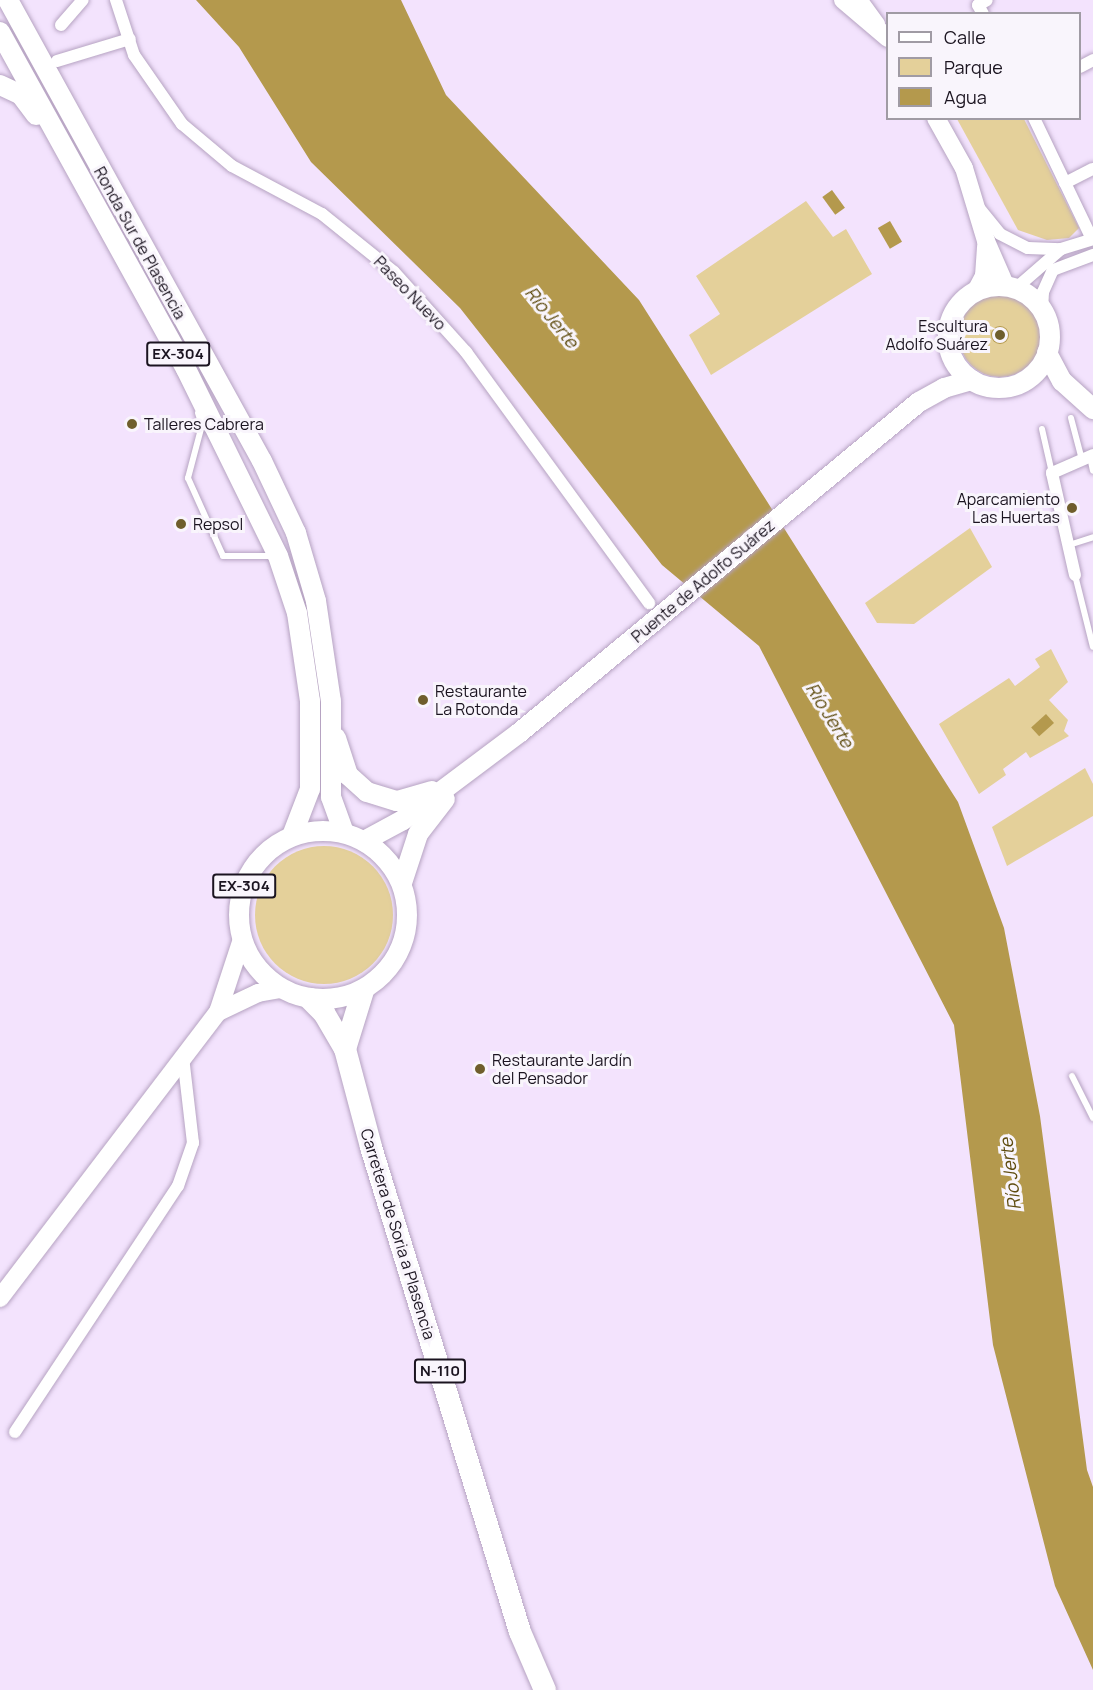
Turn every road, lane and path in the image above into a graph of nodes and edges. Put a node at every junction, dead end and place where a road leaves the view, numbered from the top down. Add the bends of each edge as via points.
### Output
1 (8, 0) edge
2 (83, 0) edge
3 (116, 0) edge
4 (843, 0) edge
5 (862, 0) edge
6 (61, 25) dead end
7 (0, 32) edge
8 (886, 33) edge
9 (886, 34) edge
10 (130, 39) junction
11 (57, 61) dead end
12 (0, 85) edge
13 (937, 120) edge
14 (1035, 120) edge
15 (76, 168) junction
16 (1088, 172) edge
17 (1065, 183) junction
18 (979, 207) junction
19 (1093, 239) edge
20 (986, 241) junction
21 (1061, 249) junction
22 (1093, 255) edge
23 (1011, 288) junction
24 (976, 291) junction
25 (1042, 311) junction
26 (950, 351) junction
27 (1047, 353) junction
28 (186, 369) junction
29 (1029, 378) junction
30 (972, 380) junction
31 (1070, 389) junction
32 (917, 403) junction
33 (1093, 409) edge
34 (1071, 418) dead end
35 (1042, 429) dead end
36 (1088, 457) edge
37 (1093, 471) edge
38 (1052, 473) junction
39 (1093, 537) edge
40 (1068, 545) junction
41 (278, 556) junction
42 (1075, 575) joint
43 (649, 603) dead end
44 (1093, 647) edge
45 (331, 701) junction
46 (485, 759) junction
47 (453, 781) junction
48 (344, 833) junction
49 (292, 836) junction
50 (364, 840) junction
51 (402, 883) junction
52 (242, 939) junction
53 (281, 989) junction
54 (363, 991) junction
55 (310, 999) junction
56 (218, 1012) junction
57 (345, 1049) junction
58 (183, 1057) junction
59 (1072, 1076) dead end
60 (1093, 1118) edge
61 (0, 1298) edge
62 (15, 1432) dead end
63 (545, 1690) edge

1 - 45 main road, Ronda Sur de Plasencia / EX-304 via 262,461 296,533 316,601
2 - 6 street
3 - 10 street, Paseo Nuevo
4 - 9 main road
5 - 8 street
7 - 15 main road, Ronda Sur de Plasencia / EX-304
10 - 11 street
10 - 43 street, Paseo Nuevo via 134,55 182,124 200,141 246,175 322,214 415,294 480,371
12 - 15 main road via 21,95
13 - 18 main road via 964,168
14 - 17 street
15 - 28 main road, Ronda Sur de Plasencia / EX-304
16 - 17 street
17 - 19 street
18 - 20 main road
18 - 21 street via 1000,234 1028,248
19 - 21 street
20 - 23 main road
20 - 24 main road via 984,276
21 - 23 street
22 - 25 street via 1053,270 1043,292
23 - 24 main road
23 - 25 main road
24 - 26 main road via 953,317 948,337
25 - 27 main road via 1050,339
26 - 30 main road via 962,373
26 - 32 main road via 940,376
27 - 29 main road
27 - 31 main road
28 - 41 main road, Ronda Sur de Plasencia / EX-304
28 - 41 lane via 202,425 188,478 223,556
29 - 30 main road via 1000,388
29 - 31 main road
30 - 32 main road via 944,388
31 - 33 main road
32 - 46 main road, Puente de Adolfo Suárez
34 - 36 lane
35 - 38 lane
36 - 37 lane
36 - 38 street
38 - 40 street
39 - 40 lane
40 - 42 street
41 - 49 main road, Ronda Sur de Plasencia / EX-304 via 297,613 310,701 310,789
42 - 44 lane
45 - 47 main road via 339,754 357,785 380,798 396,801
45 - 48 main road, Ronda Sur de Plasencia / EX-304 via 331,797
46 - 47 main road
46 - 51 main road via 435,808 408,857
47 - 50 main road via 403,820
48 - 49 main road, EX-304 via 318,831
48 - 50 main road, EX-304
49 - 52 main road, EX-304 via 270,850 252,870 240,904
50 - 51 main road, EX-304 via 387,858
51 - 54 main road, EX-304 via 408,908 407,933 398,956 383,976
52 - 53 main road, EX-304 via 257,968
52 - 56 main road
53 - 55 main road, EX-304
53 - 56 main road via 258,993
54 - 55 main road, EX-304 via 337,999
54 - 57 highway
55 - 57 highway, N-110 via 324,1013
56 - 58 main road
57 - 63 highway, Carretera de Soria a Plasencia / N-110 via 370,1148 520,1632
58 - 61 main road
58 - 62 street via 193,1143 178,1186
59 - 60 lane

